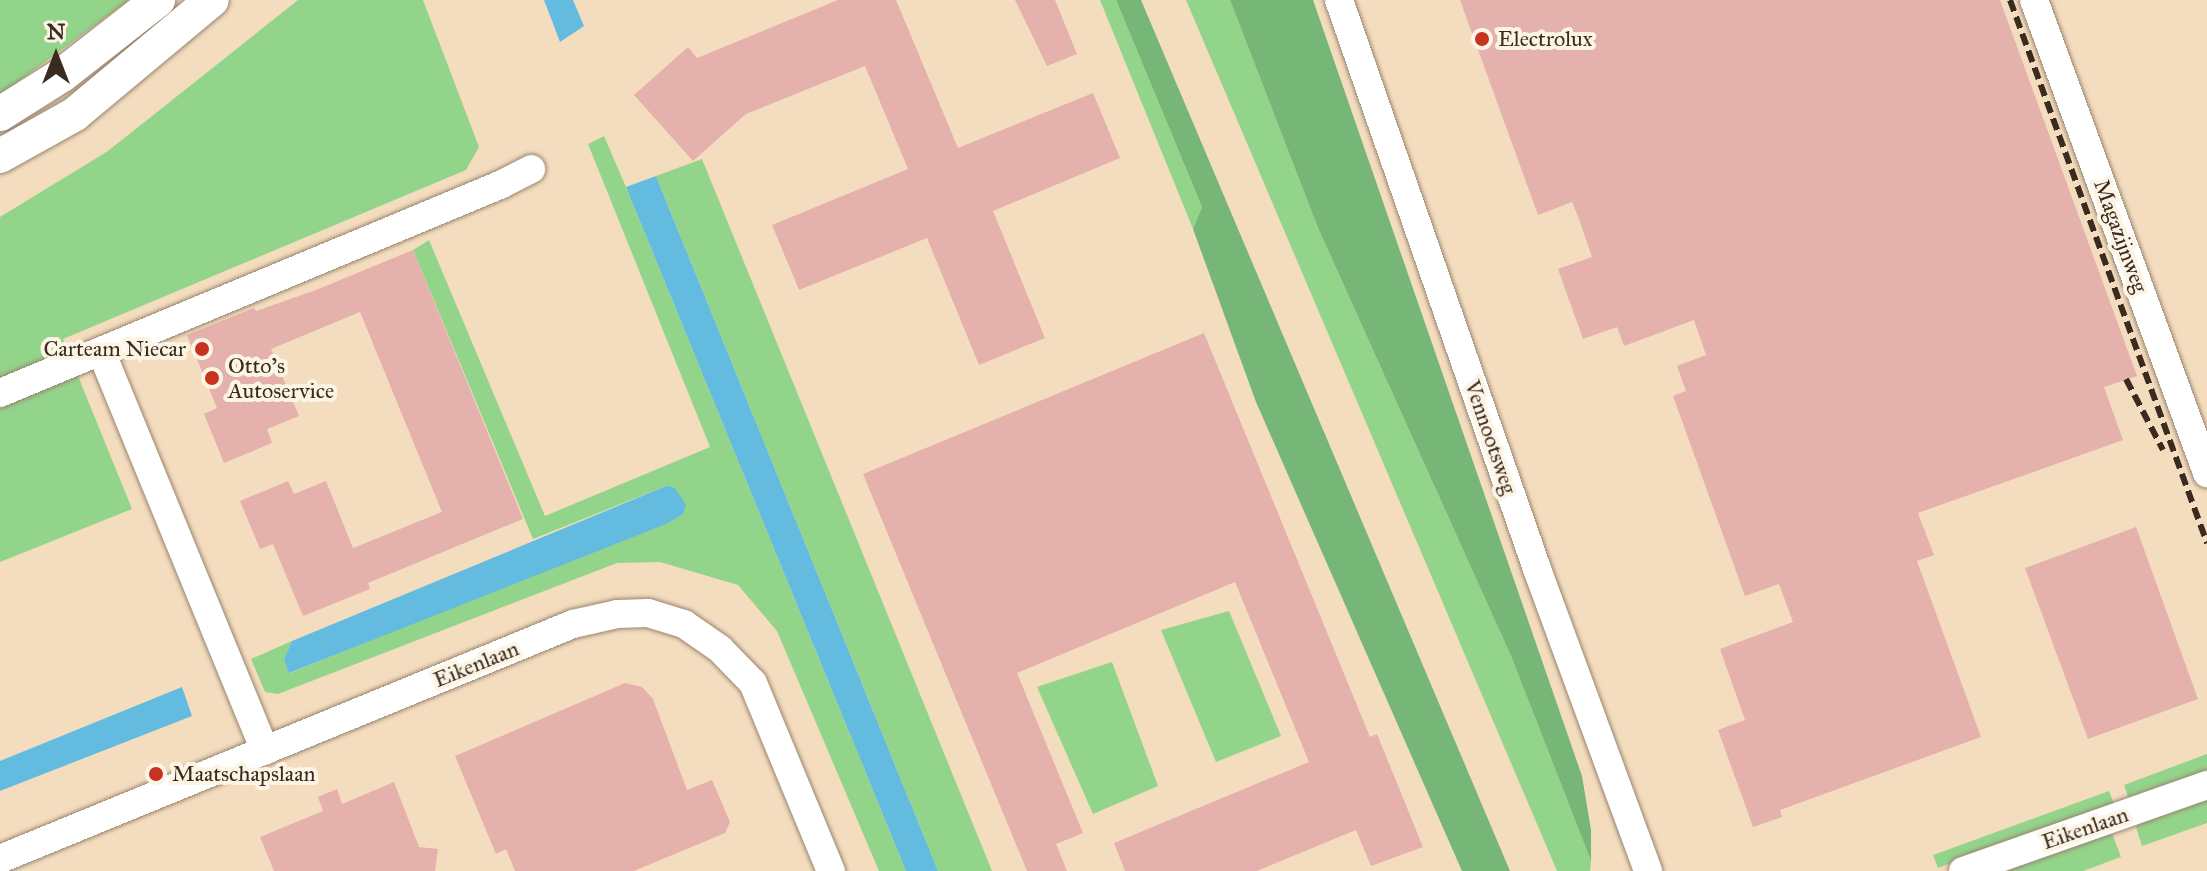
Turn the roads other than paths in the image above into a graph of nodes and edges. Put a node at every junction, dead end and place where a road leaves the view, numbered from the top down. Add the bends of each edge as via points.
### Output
1 (158, 0) edge
2 (212, 0) edge
3 (1339, 0) edge
4 (2034, 0) edge
5 (0, 114) edge
6 (0, 156) edge
7 (531, 169) dead end
8 (101, 351) junction
9 (0, 393) edge
10 (2207, 473) edge
11 (265, 751) junction
12 (2207, 785) edge
13 (0, 859) edge
14 (831, 871) edge
15 (1648, 871) edge
16 (1963, 871) edge

1 - 5 street via 62,75
2 - 6 street via 75,114
3 - 15 street, Vennootsweg
4 - 10 street, Magazijnweg
7 - 8 street
8 - 9 street
8 - 11 street
11 - 13 street, Eikenlaan
11 - 14 street, Eikenlaan via 573,624 648,613 684,624 720,649 753,683
12 - 16 street, Eikenlaan

